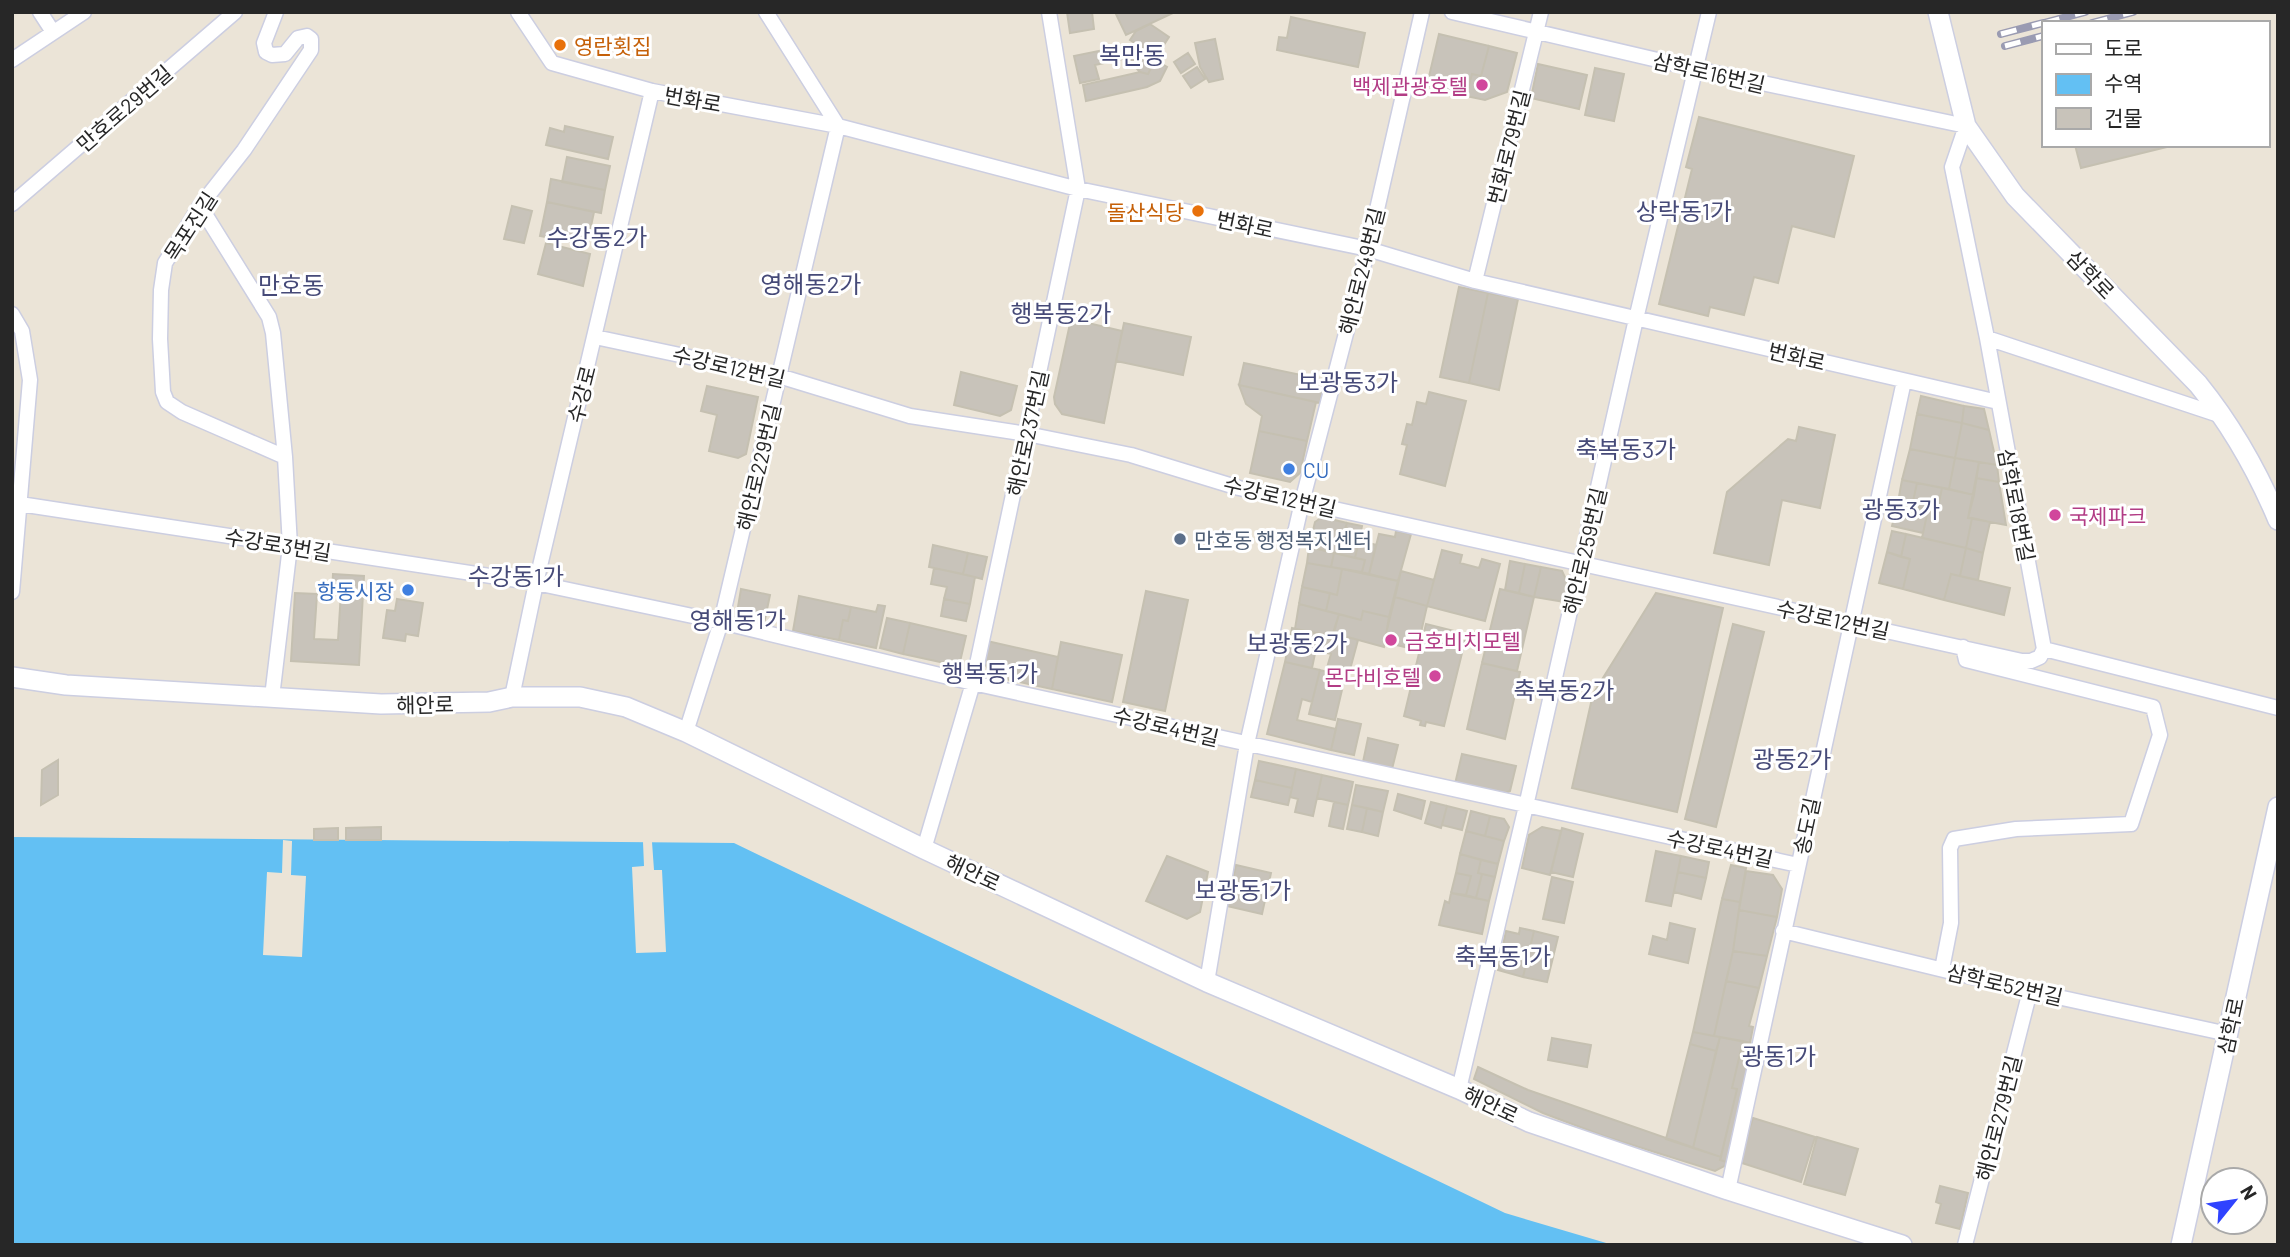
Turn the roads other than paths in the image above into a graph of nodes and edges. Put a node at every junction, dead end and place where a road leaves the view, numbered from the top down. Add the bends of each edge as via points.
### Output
1 (40, 12) edge
2 (84, 12) edge
3 (235, 12) edge
4 (276, 12) edge
5 (518, 12) edge
6 (766, 12) edge
7 (1049, 12) edge
8 (1422, 12) edge
9 (1452, 12) edge
10 (1541, 12) edge
11 (1709, 12) edge
12 (1938, 12) edge
13 (52, 32) junction
14 (1537, 32) junction
15 (12, 60) edge
16 (1696, 69) junction
17 (652, 91) junction
18 (838, 126) junction
19 (1966, 126) junction
20 (1078, 189) junction
21 (12, 204) edge
22 (200, 206) junction
23 (1368, 249) junction
24 (1475, 281) junction
25 (12, 314) edge
26 (1636, 319) junction
27 (595, 337) junction
28 (1987, 338) junction
29 (779, 376) junction
30 (1904, 381) junction
31 (1998, 402) junction
32 (2224, 416) junction
33 (1027, 433) junction
34 (285, 457) junction
35 (1302, 502) junction
36 (20, 504) junction
37 (2278, 520) edge
38 (290, 546) junction
39 (1581, 563) junction
40 (536, 583) junction
41 (12, 592) edge
42 (722, 622) junction
43 (1852, 622) junction
44 (1963, 647) junction
45 (2044, 649) junction
46 (12, 677) edge
47 (973, 683) junction
48 (272, 696) junction
49 (512, 697) junction
50 (2278, 708) edge
51 (686, 732) junction
52 (1247, 744) junction
53 (1526, 806) junction
54 (2278, 807) edge
55 (923, 849) junction
56 (1798, 865) junction
57 (1783, 931) junction
58 (1942, 969) junction
59 (1207, 982) junction
60 (2030, 991) junction
61 (2228, 1034) junction
62 (1459, 1089) junction
63 (1728, 1190) junction
64 (1902, 1245) edge
65 (1965, 1245) edge
66 (2181, 1245) edge

1 - 13 street
2 - 13 street
3 - 21 street, 만호로29번길
4 - 22 street, 목포진길 via 264,43 266,52 285,54 298,38 307,36 311,50
5 - 17 street, 번화로 via 552,63
6 - 18 street
7 - 20 street, 해안로237번길
8 - 23 street, 해안로249번길
9 - 14 street, 삼학로16번길
10 - 14 street, 번화로79번길
11 - 16 street, 해안로259번길
12 - 19 street, 삼학로
13 - 15 street
14 - 16 street, 삼학로16번길
14 - 24 street, 번화로79번길
16 - 19 street, 삼학로16번길
16 - 26 street, 해안로259번길
17 - 18 street, 번화로
17 - 27 street, 수강로
18 - 20 street, 번화로
18 - 29 street, 해안로229번길
19 - 28 street, 삼학로18번길 via 1952,167
19 - 32 street, 삼학로 via 2015,197
20 - 23 street, 번화로
20 - 33 street, 해안로237번길
22 - 34 street via 269,317
22 - 34 street, 목포진길 via 161,276 163,392 167,402 181,412
23 - 24 street, 번화로
23 - 35 street, 해안로249번길
24 - 26 street, 번화로
25 - 36 street via 22,331 30,380
26 - 30 street, 번화로
26 - 39 street, 해안로259번길
27 - 29 street, 수강로12번길
27 - 40 street, 수강로
28 - 31 street, 삼학로18번길
28 - 32 street
29 - 33 street, 수강로12번길 via 910,416
29 - 42 street, 해안로229번길
30 - 31 street, 번화로
30 - 43 street, 송도길
31 - 45 street, 삼학로18번길
32 - 37 street, 삼학로
33 - 35 street, 수강로12번길 via 1131,455
33 - 47 street, 해안로237번길
34 - 38 street
35 - 39 street, 수강로12번길
35 - 52 street, 해안로249번길
36 - 38 street, 수강로3번길
36 - 41 street
38 - 40 street, 수강로3번길
38 - 48 street
39 - 43 street, 수강로12번길
39 - 53 street, 해안로259번길
40 - 42 street, 수강로4번길
40 - 49 street, 수강로
42 - 47 street, 수강로4번길
42 - 51 street, 해안로229번길
43 - 44 street, 수강로12번길
43 - 56 street, 송도길
44 - 45 street, 수강로12번길 via 2022,661 2040,657
44 - 58 street via 1966,660 2153,707 2160,735 2131,824 2016,829 1954,839 1950,848 1951,923
45 - 50 street
46 - 48 street, 해안로 via 66,685
47 - 52 street, 수강로4번길
47 - 55 street, 해안로237번길
48 - 49 street, 해안로 via 381,704 489,702
49 - 51 street, 해안로 via 601,701
51 - 55 street, 해안로
52 - 53 street, 수강로4번길
52 - 59 street, 해안로249번길
53 - 56 street, 수강로4번길
53 - 62 street, 해안로259번길
54 - 61 street, 삼학로
55 - 59 street, 해안로
56 - 57 street, 송도길
57 - 58 street, 삼학로52번길
57 - 63 street, 송도길
58 - 60 street, 삼학로52번길
59 - 62 street, 해안로
60 - 61 street, 삼학로52번길
60 - 65 street, 해안로279번길
61 - 66 street, 삼학로
62 - 63 street, 해안로 via 1529,1122
63 - 64 street, 해안로

